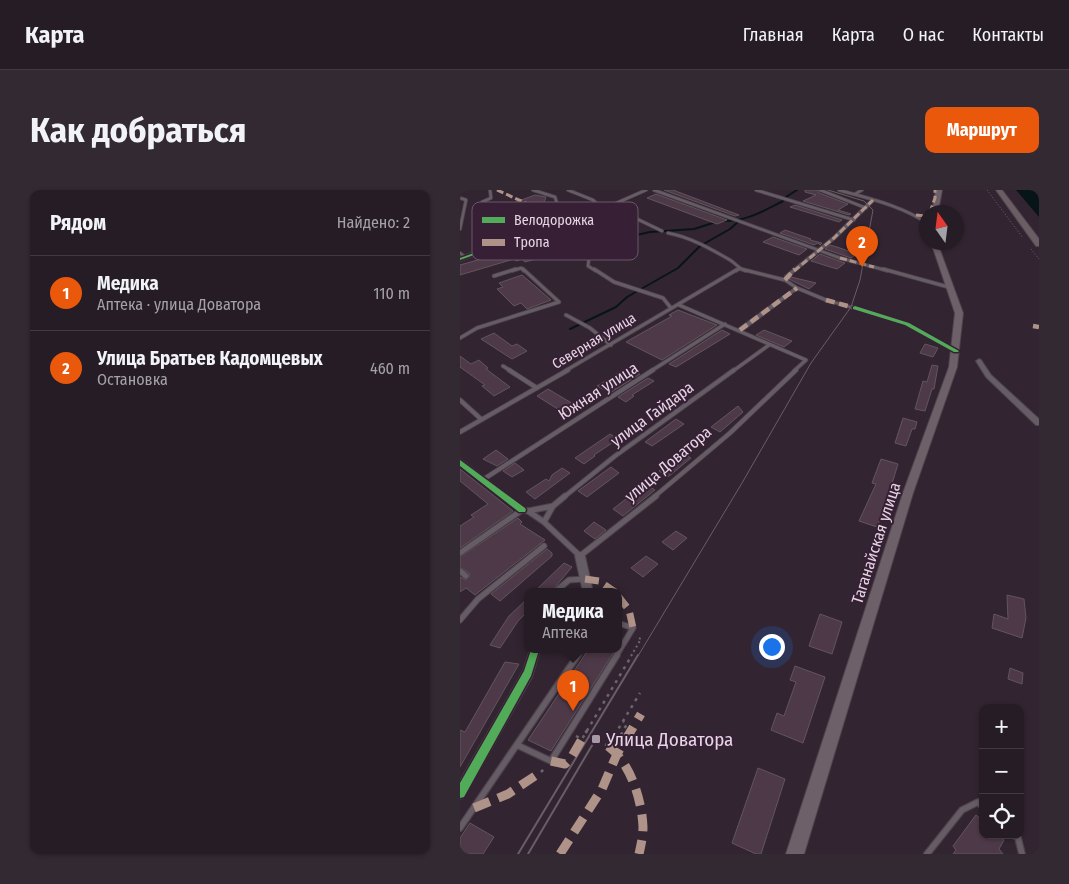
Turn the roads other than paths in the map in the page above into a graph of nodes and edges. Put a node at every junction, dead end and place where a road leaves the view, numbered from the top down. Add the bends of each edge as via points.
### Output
1 (490, 190) edge
2 (533, 190) edge
3 (568, 190) edge
4 (646, 190) edge
5 (654, 190) edge
6 (756, 190) edge
7 (820, 190) edge
8 (839, 190) edge
9 (862, 190) edge
10 (939, 190) edge
11 (999, 190) edge
12 (855, 194) junction
13 (460, 198) edge
14 (873, 200) junction
15 (482, 202) edge
16 (556, 202) edge
17 (595, 202) edge
18 (625, 202) edge
19 (936, 205) edge
20 (866, 208) junction
21 (638, 218) edge
22 (919, 218) edge
23 (854, 220) junction
24 (460, 229) edge
25 (662, 230) dead end
26 (668, 233) dead end
27 (1039, 244) edge
28 (937, 250) edge
29 (817, 251) junction
30 (460, 253) edge
31 (463, 258) edge
32 (840, 258) joint
33 (589, 260) edge
34 (874, 267) joint
35 (739, 269) junction
36 (494, 276) dead end
37 (785, 280) junction
38 (797, 288) junction
39 (952, 288) junction
40 (826, 300) joint
41 (679, 305) junction
42 (671, 308) junction
43 (855, 308) joint
44 (566, 315) dead end
45 (725, 324) junction
46 (740, 330) junction
47 (460, 338) edge
48 (611, 345) junction
49 (769, 346) junction
50 (956, 351) junction
51 (979, 361) dead end
52 (503, 366) dead end
53 (537, 388) junction
54 (460, 400) edge
55 (481, 420) junction
56 (1039, 423) edge
57 (460, 432) edge
58 (460, 462) edge
59 (484, 479) junction
60 (553, 506) junction
61 (525, 510) junction
62 (544, 522) junction
63 (544, 546) dead end
64 (460, 553) edge
65 (580, 556) junction
66 (460, 571) edge
67 (466, 576) dead end
68 (585, 579) junction
69 (560, 588) edge
70 (587, 588) edge
71 (460, 620) edge
72 (622, 624) edge
73 (622, 646) edge
74 (534, 653) edge
75 (579, 653) edge
76 (618, 653) edge
77 (517, 745) junction
78 (460, 793) edge
79 (979, 803) edge
80 (460, 828) edge
81 (1018, 839) edge
82 (795, 854) edge
83 (927, 854) edge
84 (1022, 854) edge

1 - 15 lane via 491,198
2 - 16 lane via 555,197
3 - 17 lane
4 - 18 lane
5 - 29 lane
6 - 23 lane
7 - 20 lane
8 - 12 lane
9 - 12 lane
10 - 19 main road
11 - 27 main road
12 - 14 lane
13 - 24 lane via 466,200
14 - 20 street
14 - 22 lane
20 - 23 street
21 - 25 lane
23 - 29 street
26 - 35 lane via 709,249
28 - 39 main road, Таганайская улица
29 - 32 lane
29 - 37 street
30 - 31 lane
32 - 34 street
33 - 42 lane via 588,266 614,282 663,298
34 - 39 lane
35 - 37 lane
35 - 41 lane, Северная улица
36 - 47 lane via 521,268 560,302 477,328
37 - 38 lane
38 - 40 lane
38 - 46 street
39 - 50 main road, Таганайская улица via 959,320
40 - 43 street
41 - 42 lane, Северная улица
41 - 45 lane
42 - 48 lane, Северная улица
43 - 50 street via 907,324
44 - 48 lane
45 - 46 lane
45 - 59 lane, Южная улица
46 - 49 lane
48 - 53 lane, Северная улица
49 - 60 lane, улица Гайдара via 615,456
49 - 65 lane, улица Доватора via 806,360 730,433
50 - 82 main road, Таганайская улица
51 - 56 street via 988,376
52 - 53 lane
53 - 55 lane, Северная улица
54 - 55 lane
55 - 57 lane, Северная улица
58 - 59 street
59 - 61 street
60 - 61 lane
60 - 62 lane
61 - 62 lane
61 - 64 lane
62 - 65 lane
63 - 71 lane via 478,599
65 - 68 street
66 - 67 lane
68 - 69 lane via 569,580
68 - 70 street
72 - 73 lane via 633,628
74 - 78 street via 528,673
75 - 77 lane
76 - 77 lane via 551,761
77 - 80 lane
79 - 83 lane via 962,810
81 - 84 lane

